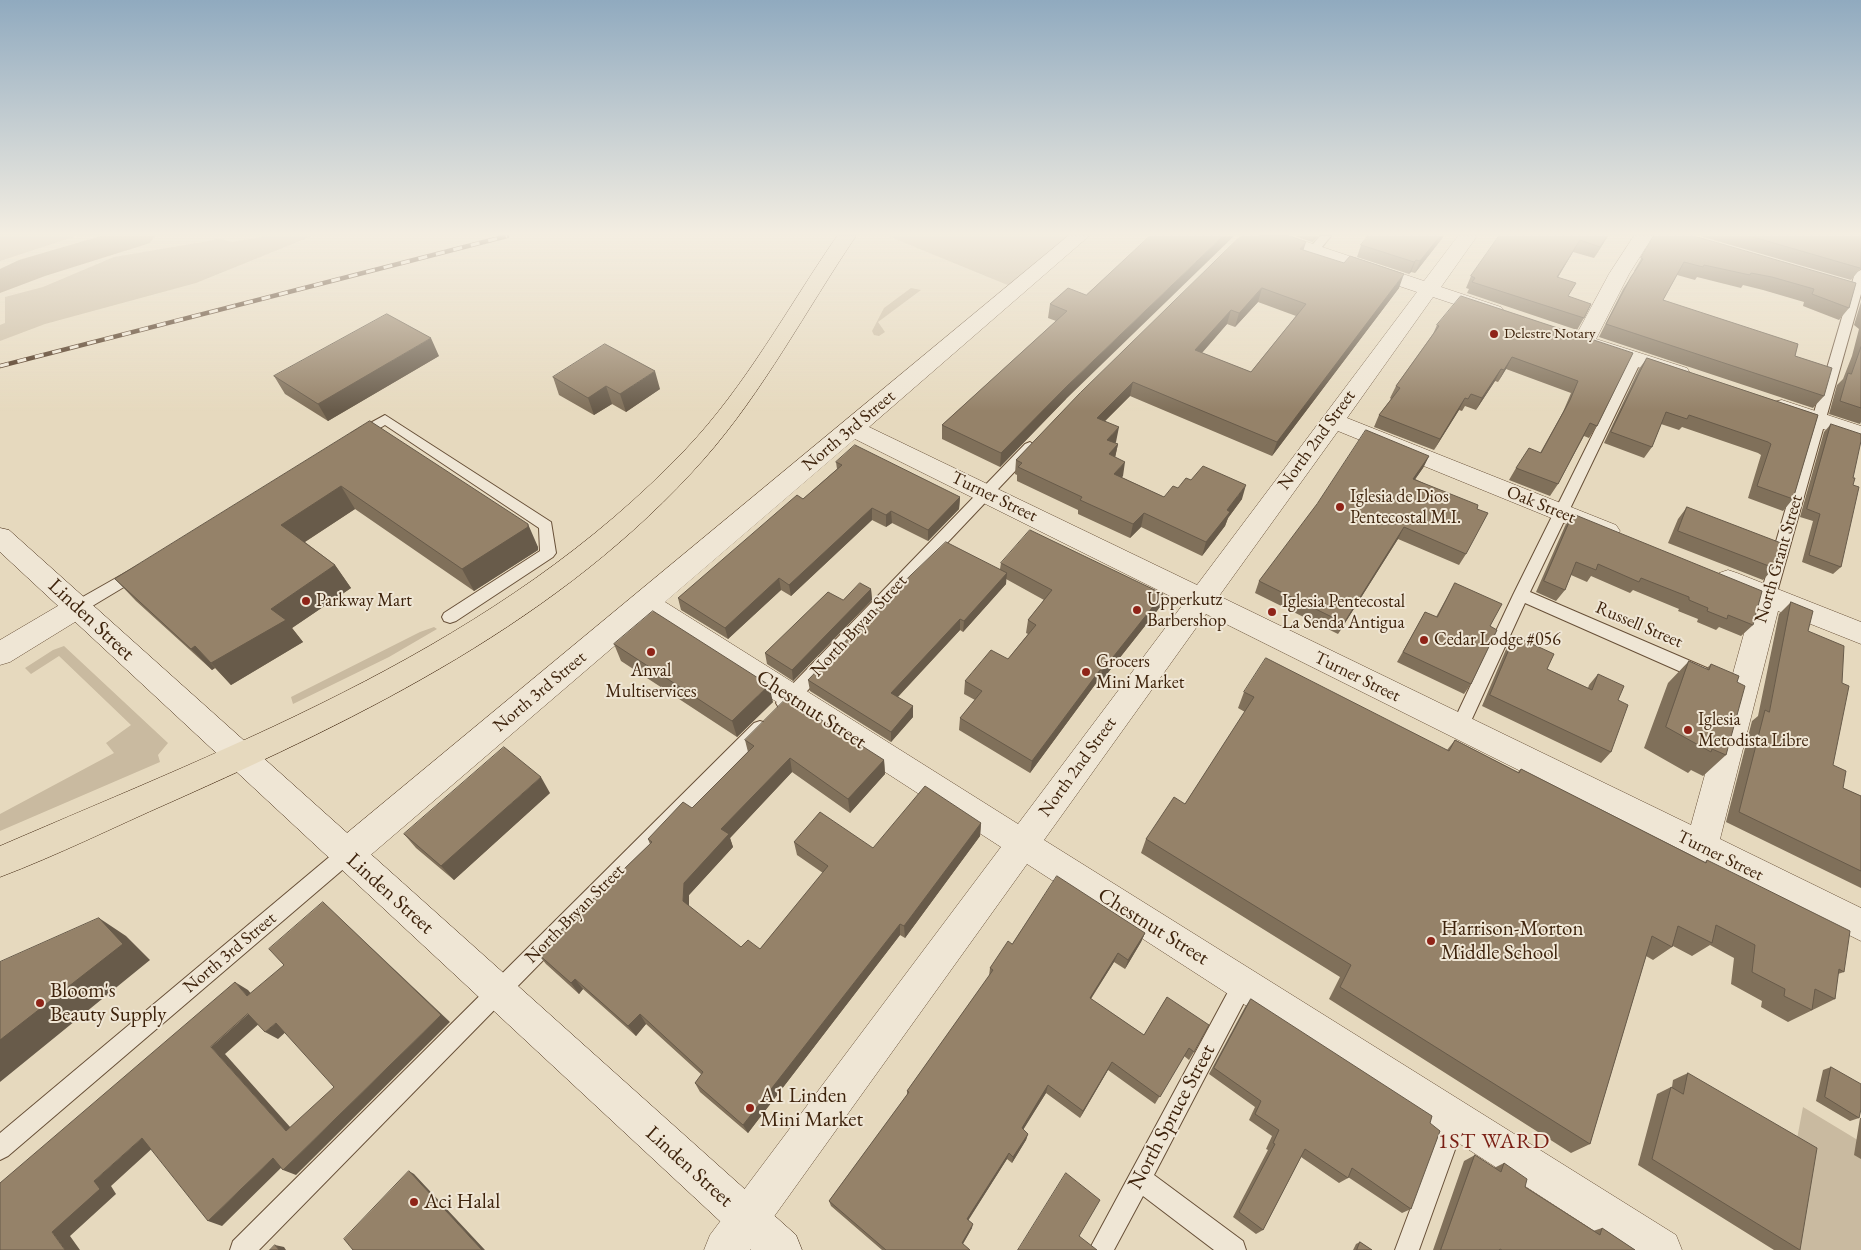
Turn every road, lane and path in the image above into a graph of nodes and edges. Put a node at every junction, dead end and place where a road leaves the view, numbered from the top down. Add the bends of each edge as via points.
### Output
1 (807, 294) edge
2 (1011, 294) edge
3 (1426, 294) edge
4 (1442, 294) edge
5 (1605, 294) edge
6 (1849, 294) edge
7 (1511, 317) edge
8 (1636, 359) junction
9 (1700, 380) edge
10 (1763, 401) edge
11 (1332, 420) junction
12 (1818, 420) junction
13 (853, 428) junction
14 (1861, 434) edge
15 (1039, 438) edge
16 (344, 445) edge
17 (986, 493) junction
18 (1561, 513) junction
19 (0, 537) edge
20 (1633, 542) edge
21 (154, 562) edge
22 (1705, 571) edge
23 (1520, 595) junction
24 (1768, 596) junction
25 (1200, 599) junction
26 (645, 603) junction
27 (78, 607) junction
28 (450, 617) dead end
29 (1861, 633) edge
30 (0, 654) edge
31 (1727, 685) junction
32 (791, 697) junction
33 (1460, 727) junction
34 (240, 757) junction
35 (1022, 844) junction
36 (1702, 846) junction
37 (347, 854) junction
38 (0, 862) edge
39 (1861, 925) edge
40 (1242, 984) junction
41 (498, 992) junction
42 (1455, 1119) junction
43 (0, 1148) edge
44 (1139, 1179) junction
45 (736, 1235) edge
46 (242, 1250) edge
47 (781, 1250) edge
48 (1101, 1250) edge
49 (1234, 1250) edge
50 (1407, 1250) edge
51 (1661, 1250) edge

1 - 34 main road via 727,413 696,452 618,529 536,592 473,634 402,676
2 - 13 street, North 3rd Street
3 - 11 street, North 2nd Street
4 - 7 street
5 - 8 street via 1575,338
6 - 12 lane, North Grant Street
8 - 9 street
8 - 18 lane
10 - 12 street
11 - 18 street, Oak Street
11 - 25 street, North 2nd Street
12 - 14 street
12 - 24 lane, North Grant Street
13 - 17 street, Turner Street
13 - 26 street, North 3rd Street
15 - 17 lane, North Bryan Street
16 - 28 lane via 385,419 546,526 548,553
17 - 25 street, Turner Street
17 - 32 lane, North Bryan Street
18 - 20 street, Oak Street
18 - 23 lane
19 - 27 street, Linden Street
21 - 27 lane
22 - 24 street
23 - 31 lane, Russell Street
23 - 33 lane
24 - 29 street
24 - 31 street, North Grant Street
25 - 33 street, Turner Street
25 - 35 street, North 2nd Street
26 - 32 street, Chestnut Street
26 - 37 street, North 3rd Street
27 - 30 street
27 - 34 street, Linden Street
31 - 36 street, North Grant Street
32 - 35 street, Chestnut Street
32 - 41 lane, North Bryan Street
33 - 36 street, Turner Street
34 - 37 street, Linden Street
34 - 38 main road
35 - 40 street, Chestnut Street
35 - 45 street, North 2nd Street
36 - 39 street, Turner Street
37 - 41 street, Linden Street
37 - 43 lane, North 3rd Street
40 - 42 street, Chestnut Street
40 - 44 lane, North Spruce Street
41 - 45 street, Linden Street
41 - 46 lane, North Bryan Street
42 - 50 lane
42 - 51 street, Chestnut Street
44 - 48 lane, North Spruce Street
44 - 49 lane
45 - 47 street, Linden Street

